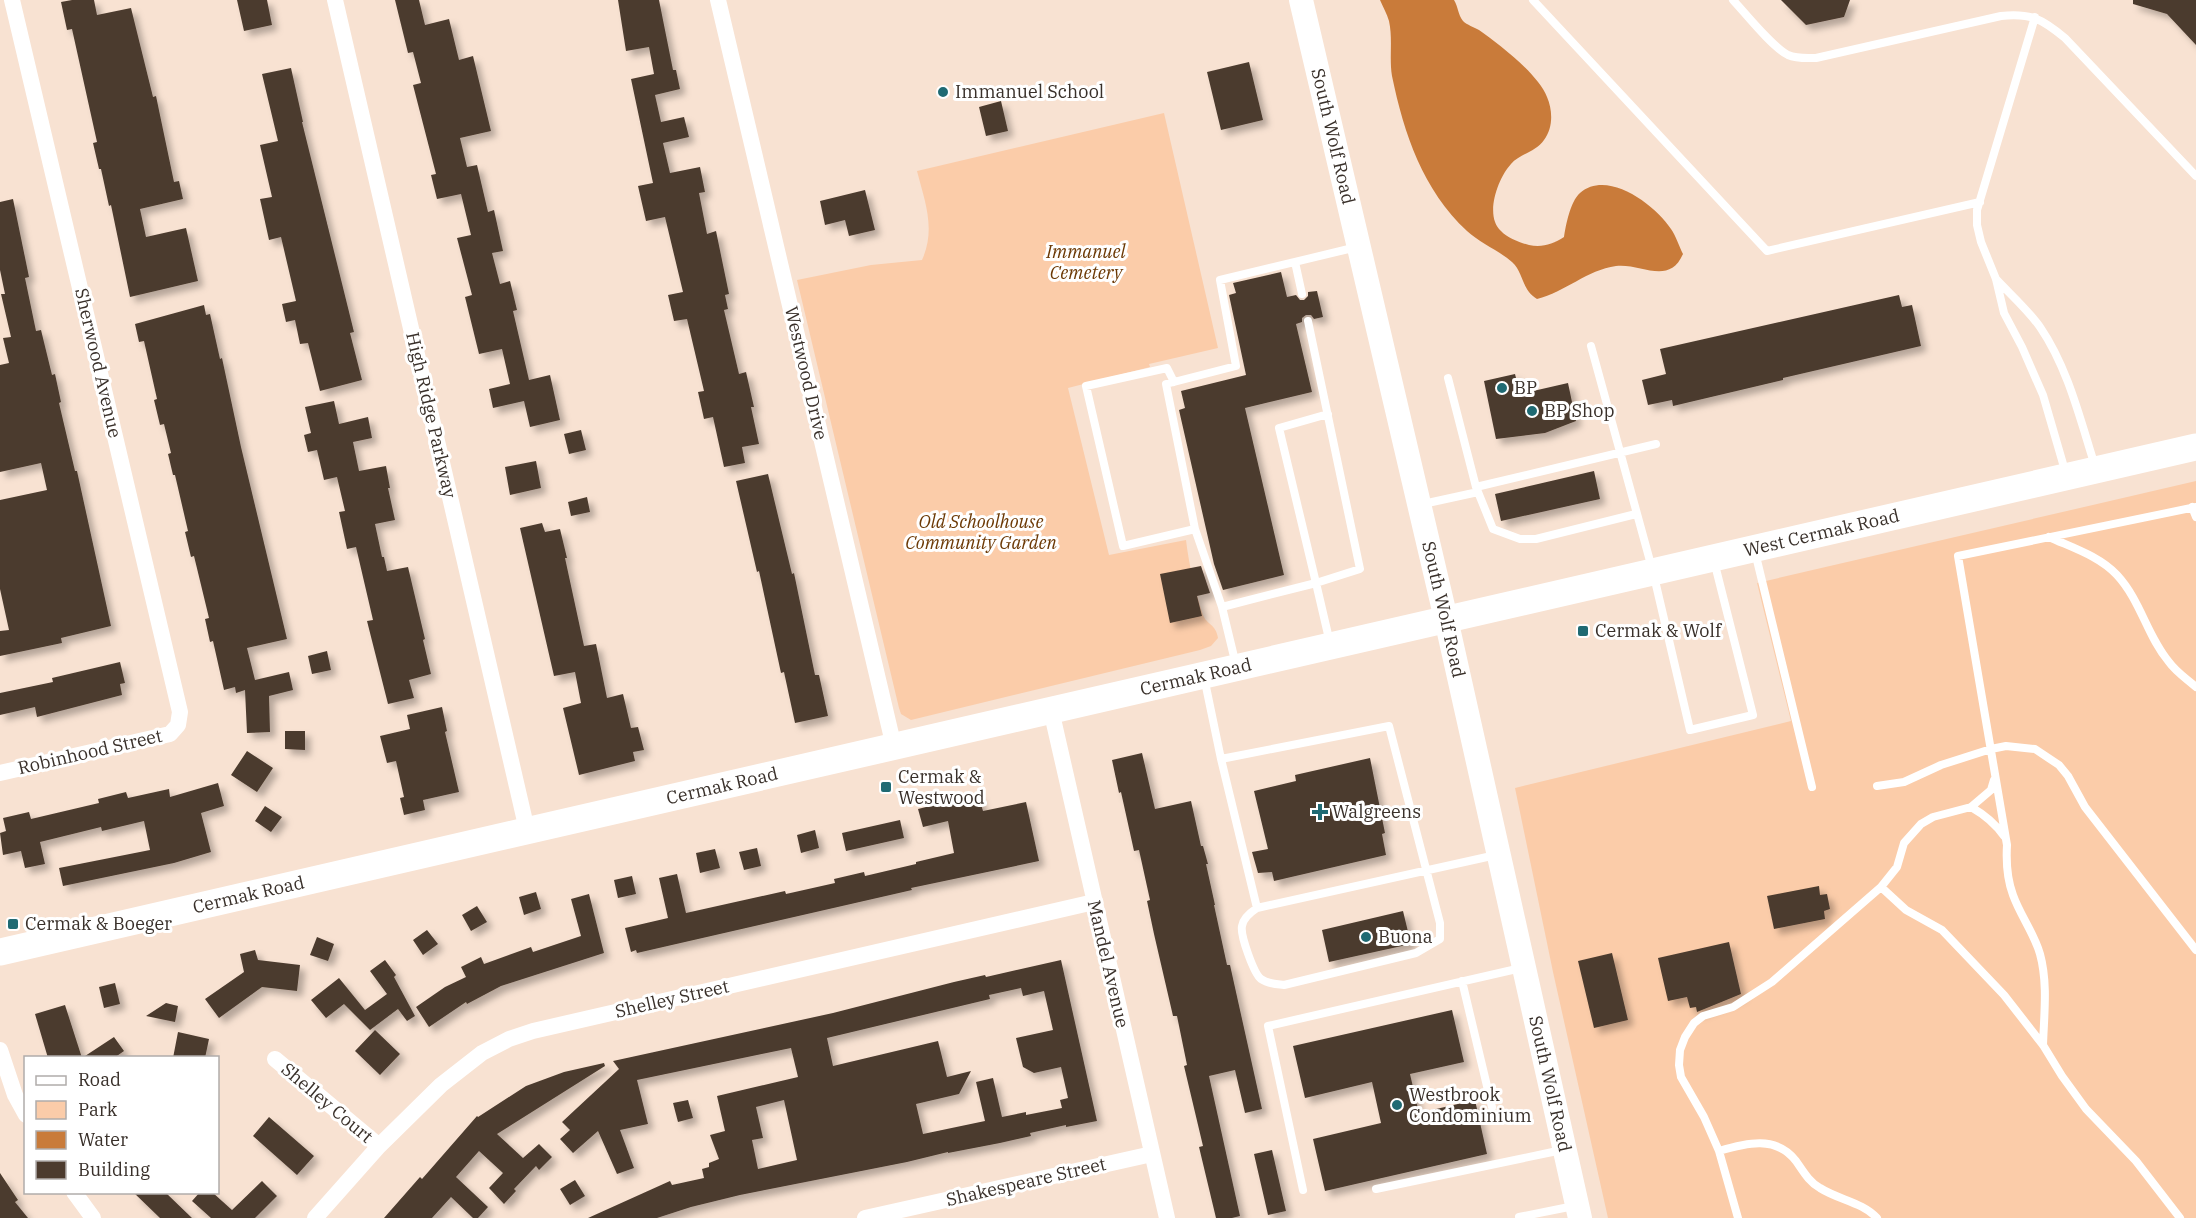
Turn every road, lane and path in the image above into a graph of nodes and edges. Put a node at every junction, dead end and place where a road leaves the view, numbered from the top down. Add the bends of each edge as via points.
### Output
1 (12, 0) edge
2 (335, 0) edge
3 (718, 0) edge
4 (1300, 0) edge
5 (1533, 0) edge
6 (1733, 0) edge
7 (2035, 17) junction
8 (2196, 176) edge
9 (1980, 202) junction
10 (1358, 247) junction
11 (1295, 262) junction
12 (1996, 279) junction
13 (1302, 294) dead end
14 (1308, 321) dead end
15 (1591, 346) dead end
16 (1448, 378) dead end
17 (1174, 382) junction
18 (1328, 414) junction
19 (1656, 444) dead end
20 (2196, 447) edge
21 (1619, 453) junction
22 (2096, 471) junction
23 (2067, 477) junction
24 (1477, 489) junction
25 (1418, 505) junction
26 (2194, 507) edge
27 (1636, 514) junction
28 (2196, 517) edge
29 (1195, 529) junction
30 (2049, 537) junction
31 (1754, 549) junction
32 (1713, 558) junction
33 (1653, 572) junction
34 (1316, 583) junction
35 (1222, 607) junction
36 (1446, 619) junction
37 (1331, 646) junction
38 (1236, 668) junction
39 (1203, 675) junction
40 (2196, 687) edge
41 (1051, 710) junction
42 (178, 725) joint
43 (894, 747) junction
44 (1991, 749) junction
45 (1221, 759) junction
46 (0, 773) edge
47 (1995, 777) junction
48 (1877, 786) dead end
49 (1812, 787) dead end
50 (1971, 807) junction
51 (526, 830) junction
52 (2006, 839) junction
53 (1498, 855) junction
54 (1426, 870) junction
55 (1881, 887) junction
56 (1094, 902) junction
57 (1257, 908) junction
58 (2196, 950) edge
59 (0, 952) edge
60 (1524, 967) junction
61 (1462, 981) junction
62 (2043, 1045) junction
63 (0, 1050) edge
64 (275, 1059) dead end
65 (1492, 1107) dead end
66 (24, 1111) edge
67 (379, 1146) junction
68 (1565, 1149) junction
69 (1719, 1151) junction
70 (1152, 1154) junction
71 (1376, 1189) dead end
72 (1303, 1190) dead end
73 (75, 1194) edge
74 (1579, 1211) edge
75 (93, 1218) edge
76 (315, 1218) edge
77 (865, 1218) edge
78 (1167, 1218) edge
79 (1517, 1218) edge
80 (1738, 1218) edge
81 (1877, 1218) edge
82 (2180, 1218) edge

1 - 42 street, Sherwood Avenue via 177,697
2 - 51 street, High Ridge Parkway
3 - 43 street, Westwood Drive
4 - 10 main road, South Wolf Road
5 - 9 lane via 1767,251
6 - 7 lane via 1778,47 1798,58 1816,58 2001,16
7 - 8 lane via 2065,38
7 - 9 lane
9 - 12 lane via 1977,225
10 - 11 lane
10 - 25 main road, South Wolf Road
11 - 13 lane
11 - 17 lane via 1220,280 1236,366
12 - 22 lane via 2040,326 2054,351
12 - 23 lane via 2004,313 2043,395
14 - 18 lane
15 - 21 lane
16 - 24 lane
17 - 29 lane via 1166,384
17 - 29 lane via 1167,368 1086,386 1123,546
18 - 34 lane via 1360,569
18 - 34 lane via 1279,428
19 - 21 lane
20 - 22 main road, West Cermak Road
21 - 24 lane
21 - 27 lane
22 - 23 main road, West Cermak Road
23 - 31 main road, West Cermak Road
24 - 25 lane
24 - 27 lane via 1493,529 1520,539 1536,539
25 - 36 main road, South Wolf Road
26 - 28 lane
26 - 30 lane
27 - 33 lane
29 - 35 lane
30 - 40 lane via 2097,559 2116,574 2130,590 2159,649
30 - 44 lane via 1958,556
31 - 32 main road, West Cermak Road
31 - 49 lane
32 - 33 main road, West Cermak Road
32 - 33 lane via 1753,715 1690,730
33 - 36 main road, West Cermak Road
34 - 35 lane
34 - 37 lane
35 - 38 lane
36 - 37 main road, Cermak Road
36 - 53 main road, South Wolf Road
37 - 38 main road, Cermak Road
38 - 39 main road, Cermak Road
39 - 41 main road, Cermak Road
39 - 45 lane
41 - 43 main road, Cermak Road
41 - 56 street, Mandel Avenue
42 - 46 street, Robinhood Street via 170,734
43 - 51 main road, Cermak Road
44 - 47 lane
44 - 48 lane via 1904,782
44 - 58 lane via 2035,749 2059,765 2085,807
45 - 54 lane via 1389,726
45 - 57 lane
47 - 50 lane via 1991,790
47 - 52 lane
50 - 52 lane via 1997,825
50 - 55 lane via 1921,824 1904,843 1897,867
51 - 59 main road, Cermak Road
52 - 62 lane via 2013,896 2039,950 2044,970
53 - 54 lane
53 - 60 main road, South Wolf Road
54 - 57 lane
54 - 57 lane via 1440,923 1440,939 1416,953 1284,985 1258,978 1247,949 1241,927 1247,915
55 - 62 lane via 1906,910 1942,930 1963,950
55 - 69 lane via 1772,982 1733,1007 1702,1016 1694,1023 1680,1050 1681,1077
56 - 67 street, Shelley Street via 532,1031 474,1059 441,1084
56 - 70 street, Mandel Avenue
60 - 61 lane
60 - 68 main road, South Wolf Road
61 - 65 lane
61 - 72 lane via 1268,1026
62 - 82 lane via 2086,1109 2136,1161
63 - 66 street
64 - 67 street, Shelley Court
67 - 76 street, Shelley Street
68 - 71 lane
68 - 74 main road, South Wolf Road
69 - 80 lane
69 - 81 lane via 1759,1143 1788,1150 1811,1182 1871,1211
70 - 77 street, Shakespeare Street
70 - 78 street, Mandel Avenue
73 - 75 street
74 - 79 lane

